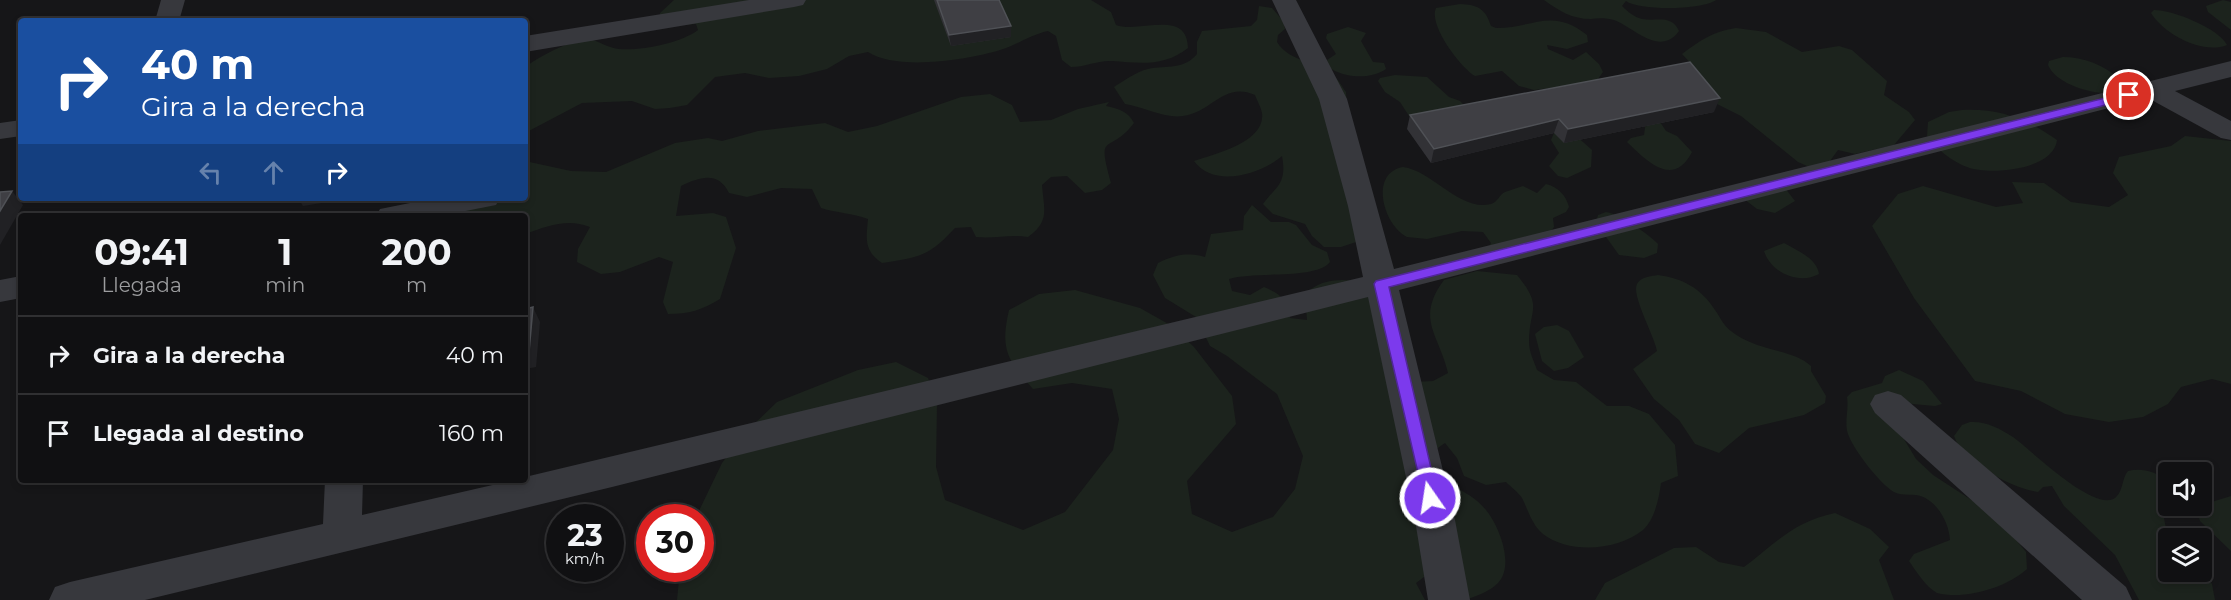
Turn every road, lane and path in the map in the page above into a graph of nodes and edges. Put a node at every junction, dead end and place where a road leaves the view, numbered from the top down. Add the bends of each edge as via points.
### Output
1 (174, 0) edge
2 (794, 0) edge
3 (1284, 0) edge
4 (168, 18) edge
5 (528, 44) edge
6 (2231, 69) edge
7 (2151, 89) junction
8 (18, 128) edge
9 (0, 131) edge
10 (2231, 132) edge
11 (469, 201) edge
12 (407, 213) edge
13 (1381, 284) junction
14 (18, 288) edge
15 (0, 291) edge
16 (1888, 404) dead end
17 (344, 483) edge
18 (342, 537) junction
19 (70, 600) edge
20 (1449, 600) edge
21 (2111, 600) edge

1 - 4 street
2 - 5 street
3 - 13 street via 1333,99
6 - 7 street
7 - 10 street
7 - 13 street
8 - 9 street
11 - 12 street
13 - 18 street
13 - 20 street via 1435,520
14 - 15 street
16 - 21 street
17 - 18 street
18 - 19 street

